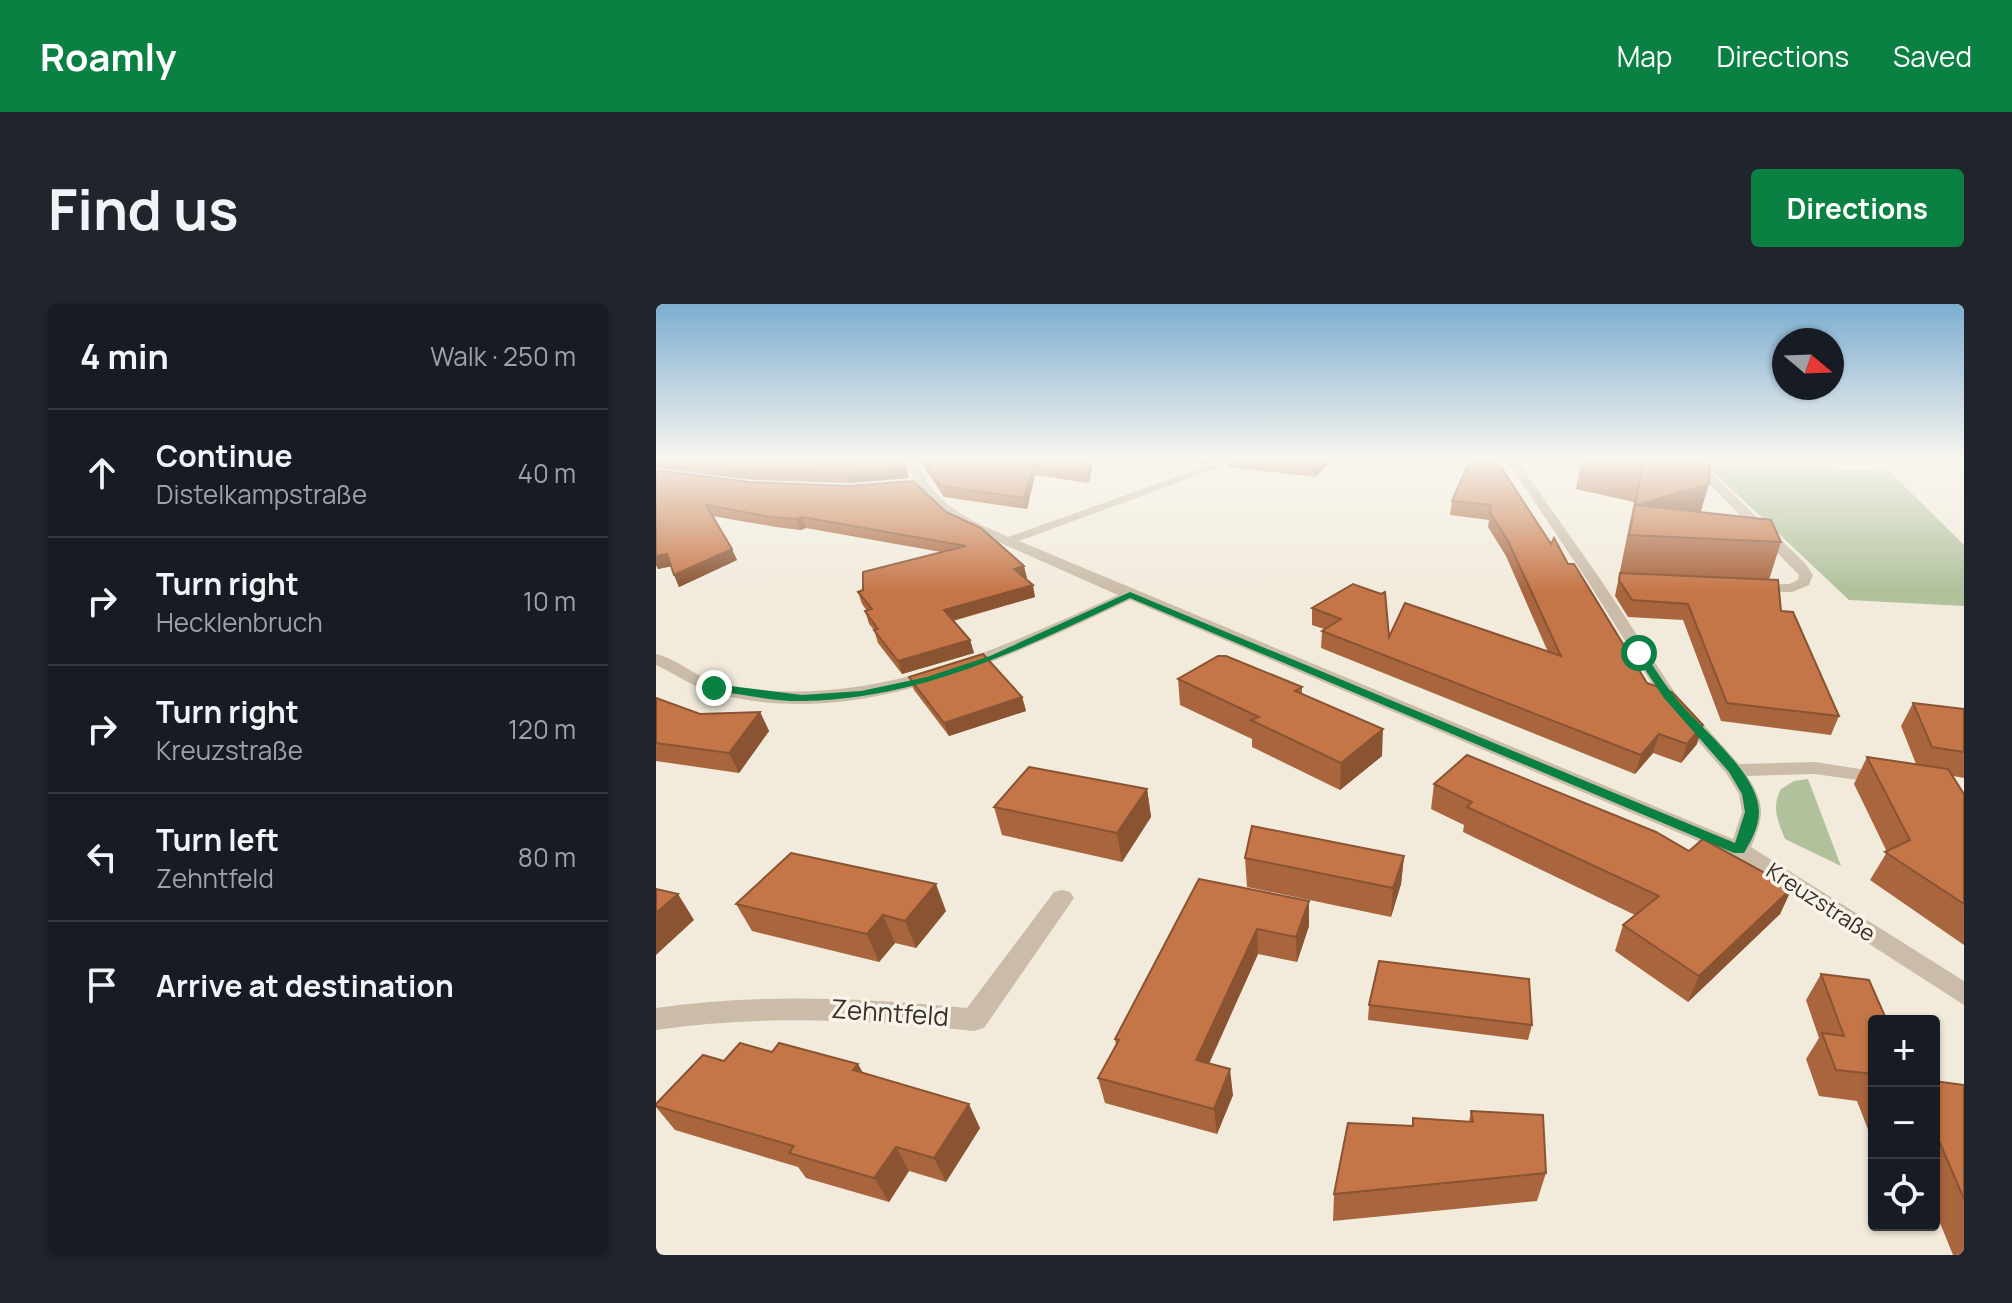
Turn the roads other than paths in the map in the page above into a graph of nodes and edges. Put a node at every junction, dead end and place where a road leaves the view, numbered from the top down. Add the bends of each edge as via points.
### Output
1 (936, 502) edge
2 (1116, 502) edge
3 (1543, 502) edge
4 (1735, 502) edge
5 (1008, 541) junction
6 (1741, 587) edge
7 (1130, 595) junction
8 (656, 659) edge
9 (1734, 770) junction
10 (1904, 781) edge
11 (1739, 850) junction
12 (1062, 898) dead end
13 (1964, 994) edge
14 (656, 1019) edge

1 - 5 street, Kreuzstraße via 955,518
2 - 5 street
3 - 9 street via 1600,580 1668,696
4 - 6 street via 1806,575 1792,588
5 - 7 street, Kreuzstraße
7 - 8 street via 994,658 861,694 749,694 714,688
7 - 11 street, Kreuzstraße
9 - 10 street via 1815,768
9 - 11 street via 1749,794 1752,812
11 - 13 street, Kreuzstraße
12 - 14 street, Zehntfeld via 974,1020 856,1007 741,1009

